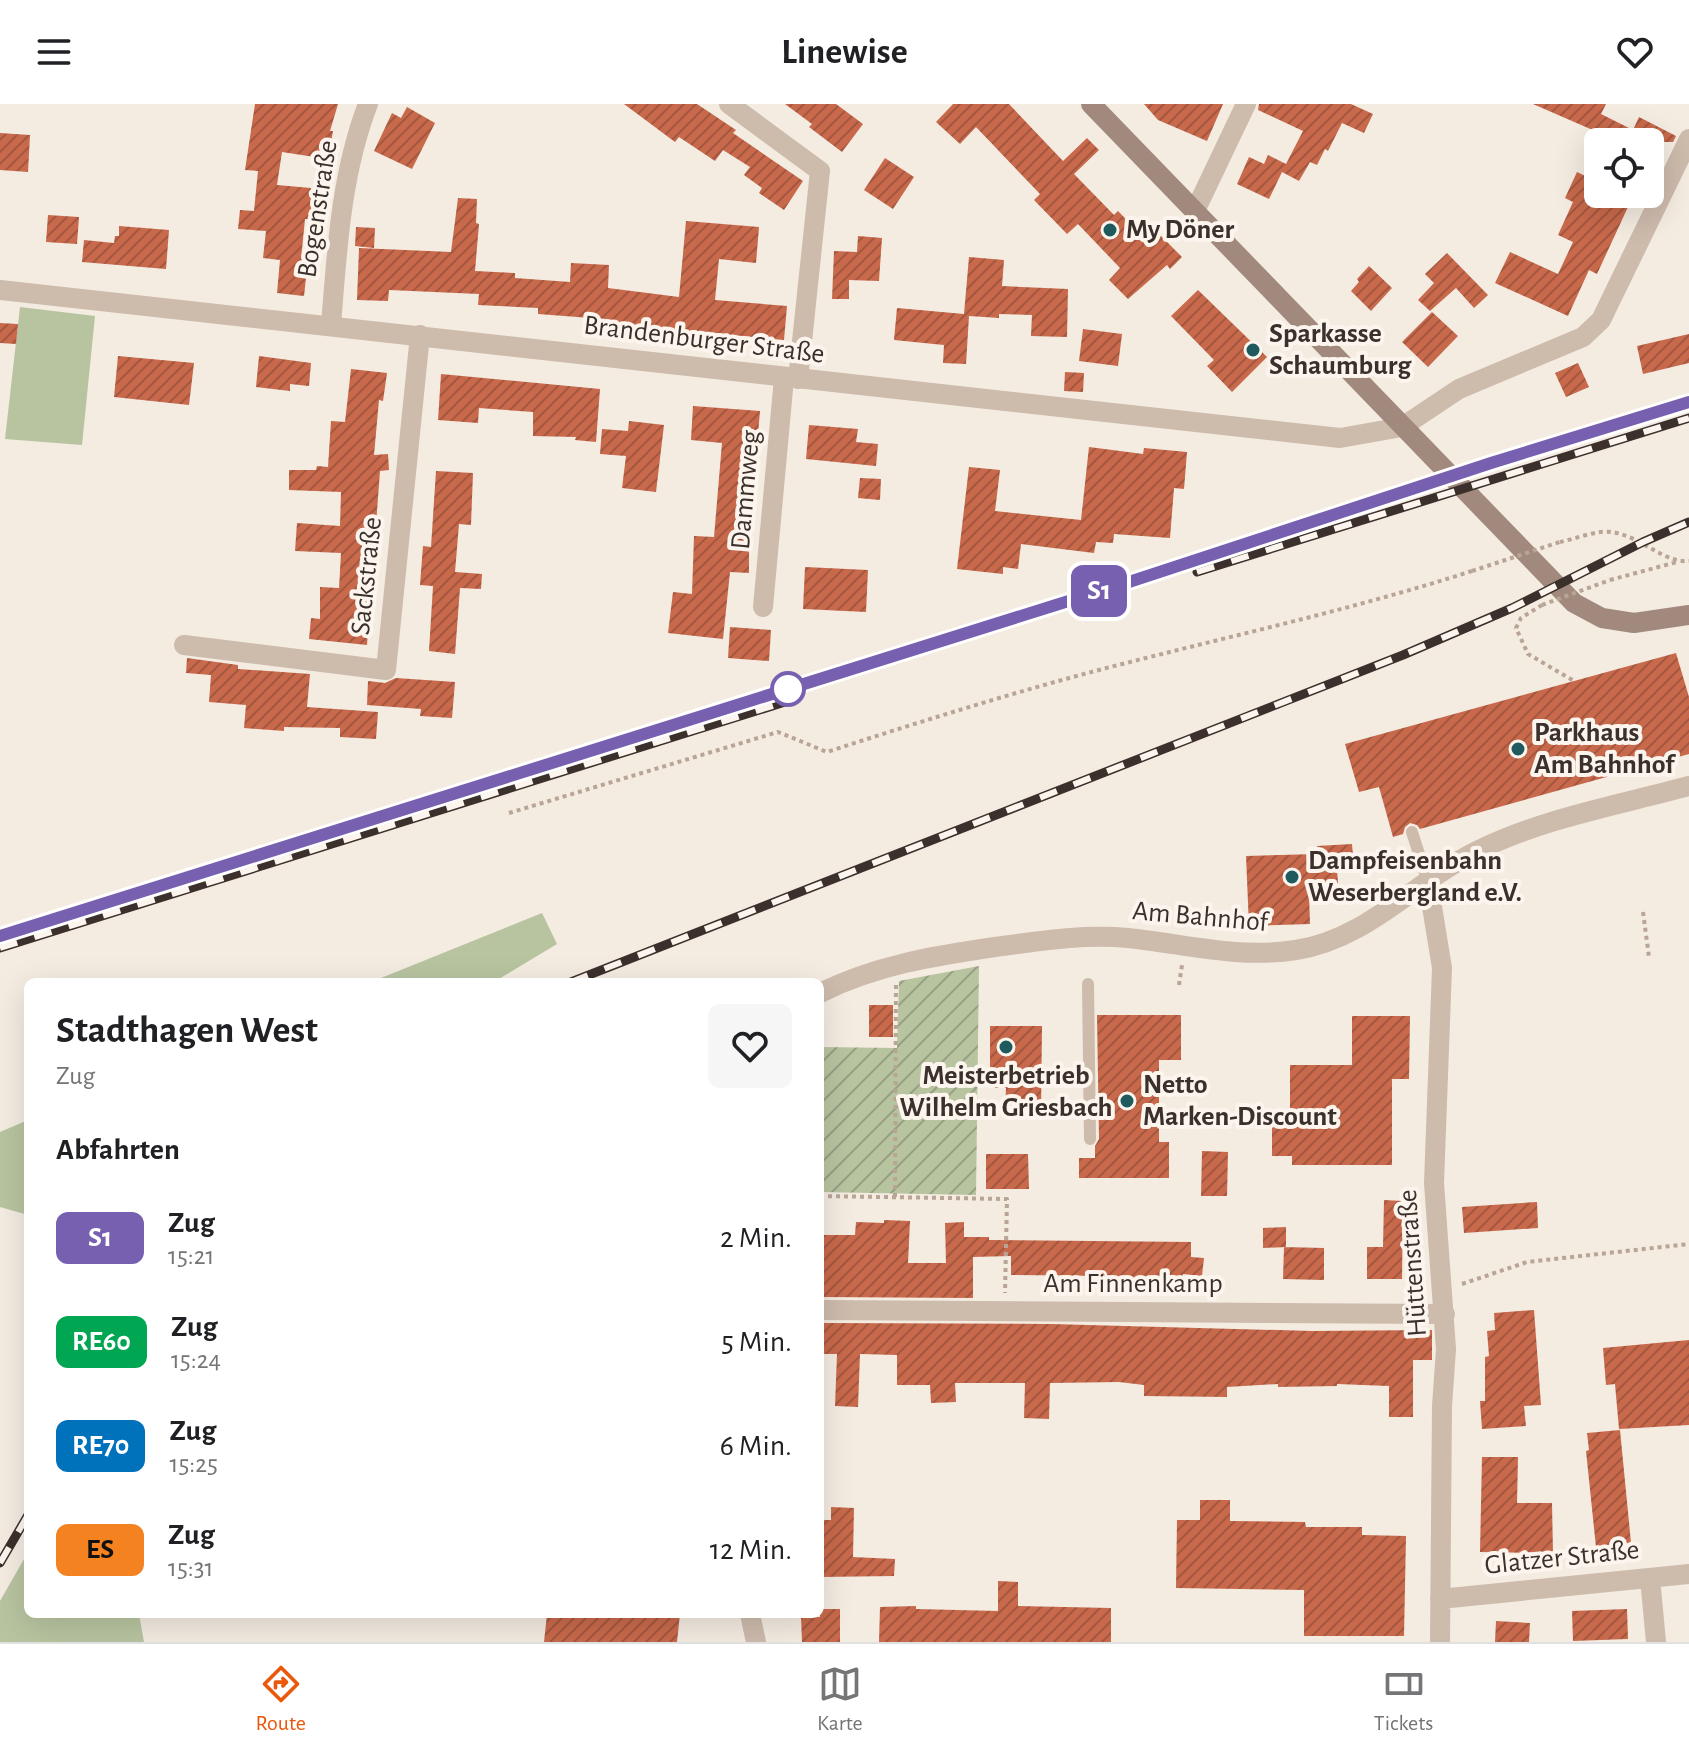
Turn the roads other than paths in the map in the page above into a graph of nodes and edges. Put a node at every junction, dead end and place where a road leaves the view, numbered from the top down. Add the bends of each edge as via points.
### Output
1 (368, 104) edge
2 (729, 104) edge
3 (1091, 104) edge
4 (1246, 104) edge
5 (1689, 139) edge
6 (1195, 211) junction
7 (0, 290) edge
8 (331, 325) junction
9 (420, 335) junction
10 (791, 378) junction
11 (1402, 427) junction
12 (763, 607) dead end
13 (1689, 615) edge
14 (184, 645) dead end
15 (1689, 786) edge
16 (1412, 832) dead end
17 (1428, 882) junction
18 (1088, 984) dead end
19 (824, 991) edge
20 (1090, 1139) dead end
21 (824, 1310) edge
22 (1445, 1314) junction
23 (1689, 1574) edge
24 (1650, 1578) junction
25 (1440, 1599) junction
26 (751, 1618) edge
27 (756, 1642) edge
28 (1440, 1642) edge
29 (1656, 1642) edge

1 - 8 street, Bogenstraße via 348,167
2 - 10 street, Dammweg via 820,171
3 - 6 main road
4 - 6 street
5 - 11 street via 1601,320 1583,337 1459,389
6 - 11 main road
7 - 8 street, Brandenburger Straße
8 - 9 street, Brandenburger Straße
9 - 10 street, Brandenburger Straße
9 - 14 street, Sackstraße via 386,670
10 - 11 street, Brandenburger Straße via 1340,438
10 - 12 street, Dammweg
11 - 13 main road via 1574,603 1602,618 1634,623
15 - 17 street, Am Bahnhof via 1524,832 1474,852
16 - 17 lane
17 - 19 street, Am Bahnhof via 1361,928 1297,950 1253,954 1128,938 1054,939 896,964
17 - 22 street, Hüttenstraße via 1442,968 1434,1183
18 - 20 lane
21 - 22 street, Am Finnenkamp
22 - 25 street, Hüttenstraße
23 - 24 street, Glatzer Straße
24 - 25 street, Glatzer Straße
24 - 29 street
25 - 28 street, Hüttenstraße
26 - 27 street

